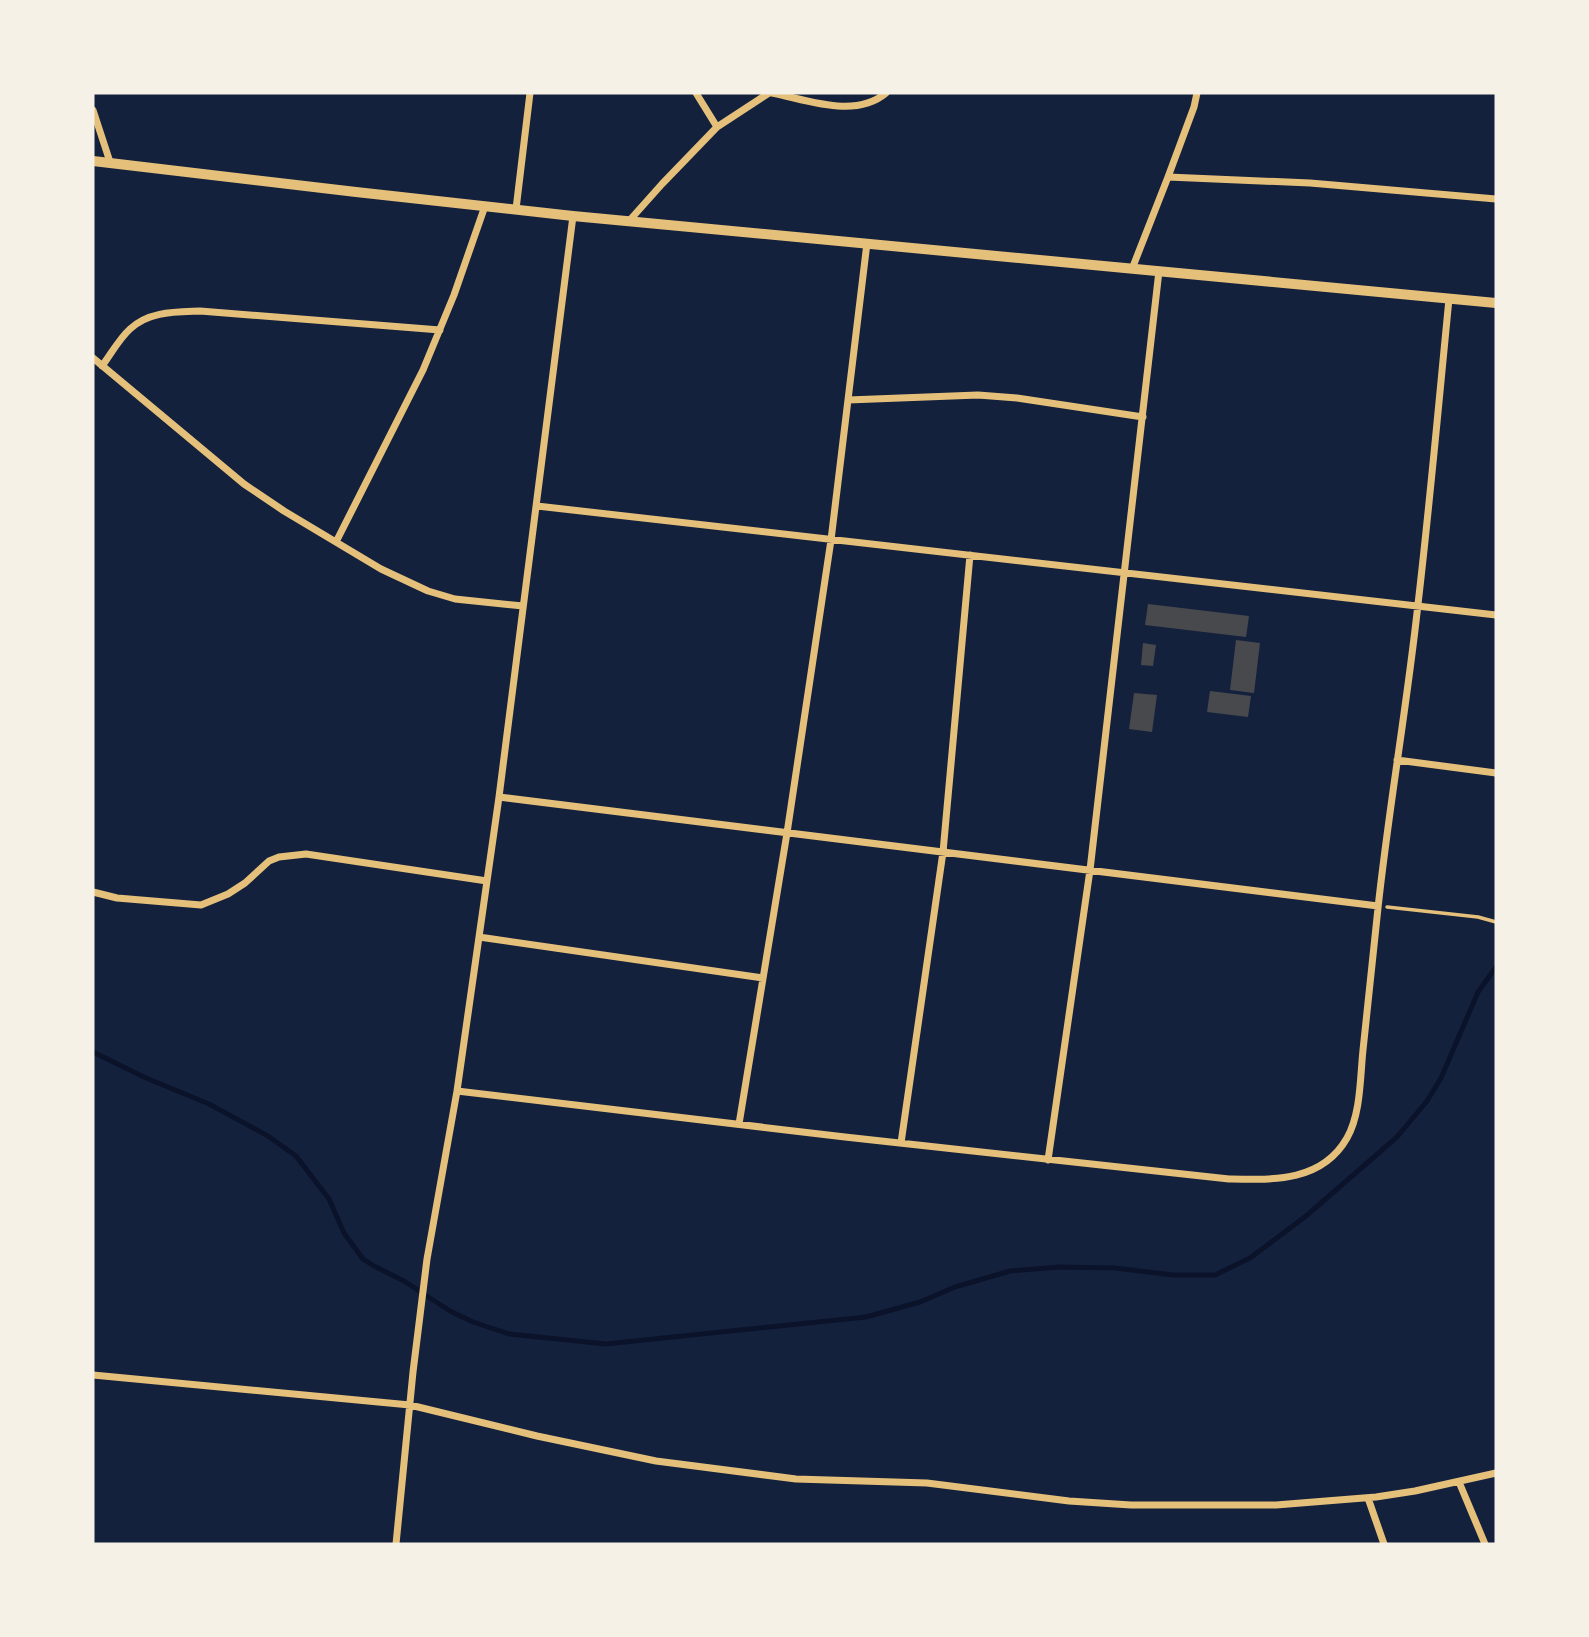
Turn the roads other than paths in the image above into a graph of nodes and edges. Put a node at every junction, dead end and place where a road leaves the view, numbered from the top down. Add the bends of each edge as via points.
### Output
1 (530, 93) edge
2 (696, 93) edge
3 (770, 93) edge
4 (886, 93) edge
5 (1197, 93) edge
6 (93, 110) edge
7 (718, 127) junction
8 (93, 161) edge
9 (110, 162) junction
10 (1168, 177) junction
11 (1496, 200) edge
12 (485, 206) junction
13 (516, 209) junction
14 (573, 216) junction
15 (629, 221) junction
16 (867, 243) junction
17 (1132, 269) junction
18 (1159, 271) junction
19 (1450, 299) junction
20 (1496, 303) edge
21 (440, 330) junction
22 (93, 358) edge
23 (102, 366) junction
24 (848, 400) junction
25 (1143, 417) junction
26 (537, 506) junction
27 (831, 540) junction
28 (336, 542) junction
29 (971, 555) junction
30 (1126, 573) junction
31 (523, 606) junction
32 (1418, 606) junction
33 (1496, 614) edge
34 (1398, 760) junction
35 (1496, 774) edge
36 (499, 797) junction
37 (787, 833) junction
38 (943, 852) junction
39 (1090, 870) junction
40 (487, 881) junction
41 (93, 892) edge
42 (1378, 906) junction
43 (479, 937) junction
44 (764, 978) junction
45 (457, 1091) junction
46 (739, 1124) junction
47 (901, 1143) junction
48 (1048, 1160) junction
49 (93, 1375) edge
50 (410, 1405) junction
51 (1496, 1473) edge
52 (1459, 1482) junction
53 (1368, 1498) junction
54 (396, 1544) edge
55 (1384, 1544) edge
56 (1485, 1544) edge

1 - 13 street
2 - 7 street
3 - 4 street via 849,107 865,105
3 - 7 street
5 - 10 street
6 - 9 street
7 - 15 street
8 - 9 main road
9 - 12 main road
10 - 11 street via 1310,183
10 - 17 street
12 - 13 main road
12 - 21 street
13 - 14 main road
14 - 15 main road
14 - 26 street
15 - 16 main road
16 - 17 main road
16 - 24 street
17 - 18 main road
18 - 19 main road
18 - 25 street
19 - 20 main road
19 - 32 street
21 - 23 street via 164,313 129,329
21 - 28 street
22 - 23 street
23 - 28 street via 244,484
24 - 25 street via 978,395
24 - 27 street
25 - 30 street
26 - 27 street
26 - 31 street
27 - 29 street
27 - 37 street
28 - 31 street via 428,591 455,599
29 - 30 street
29 - 38 street
30 - 32 street
30 - 39 street
31 - 36 street
32 - 33 street
32 - 34 street
34 - 35 street
34 - 42 street
36 - 37 street
36 - 40 street
37 - 38 street
37 - 44 street
38 - 39 street
38 - 47 street
39 - 42 street
39 - 48 street
40 - 41 street via 306,854 269,861 245,883 201,905
40 - 43 street
42 - 48 street via 1355,1119 1333,1156 1293,1177 1264,1180
43 - 44 street
43 - 45 street
44 - 46 street
45 - 46 street
45 - 50 street via 428,1259
46 - 47 street
47 - 48 street
49 - 50 street
50 - 53 street via 656,1461 796,1479 927,1483 1131,1505
50 - 54 street
51 - 52 street
52 - 53 street
52 - 56 street
53 - 55 street

